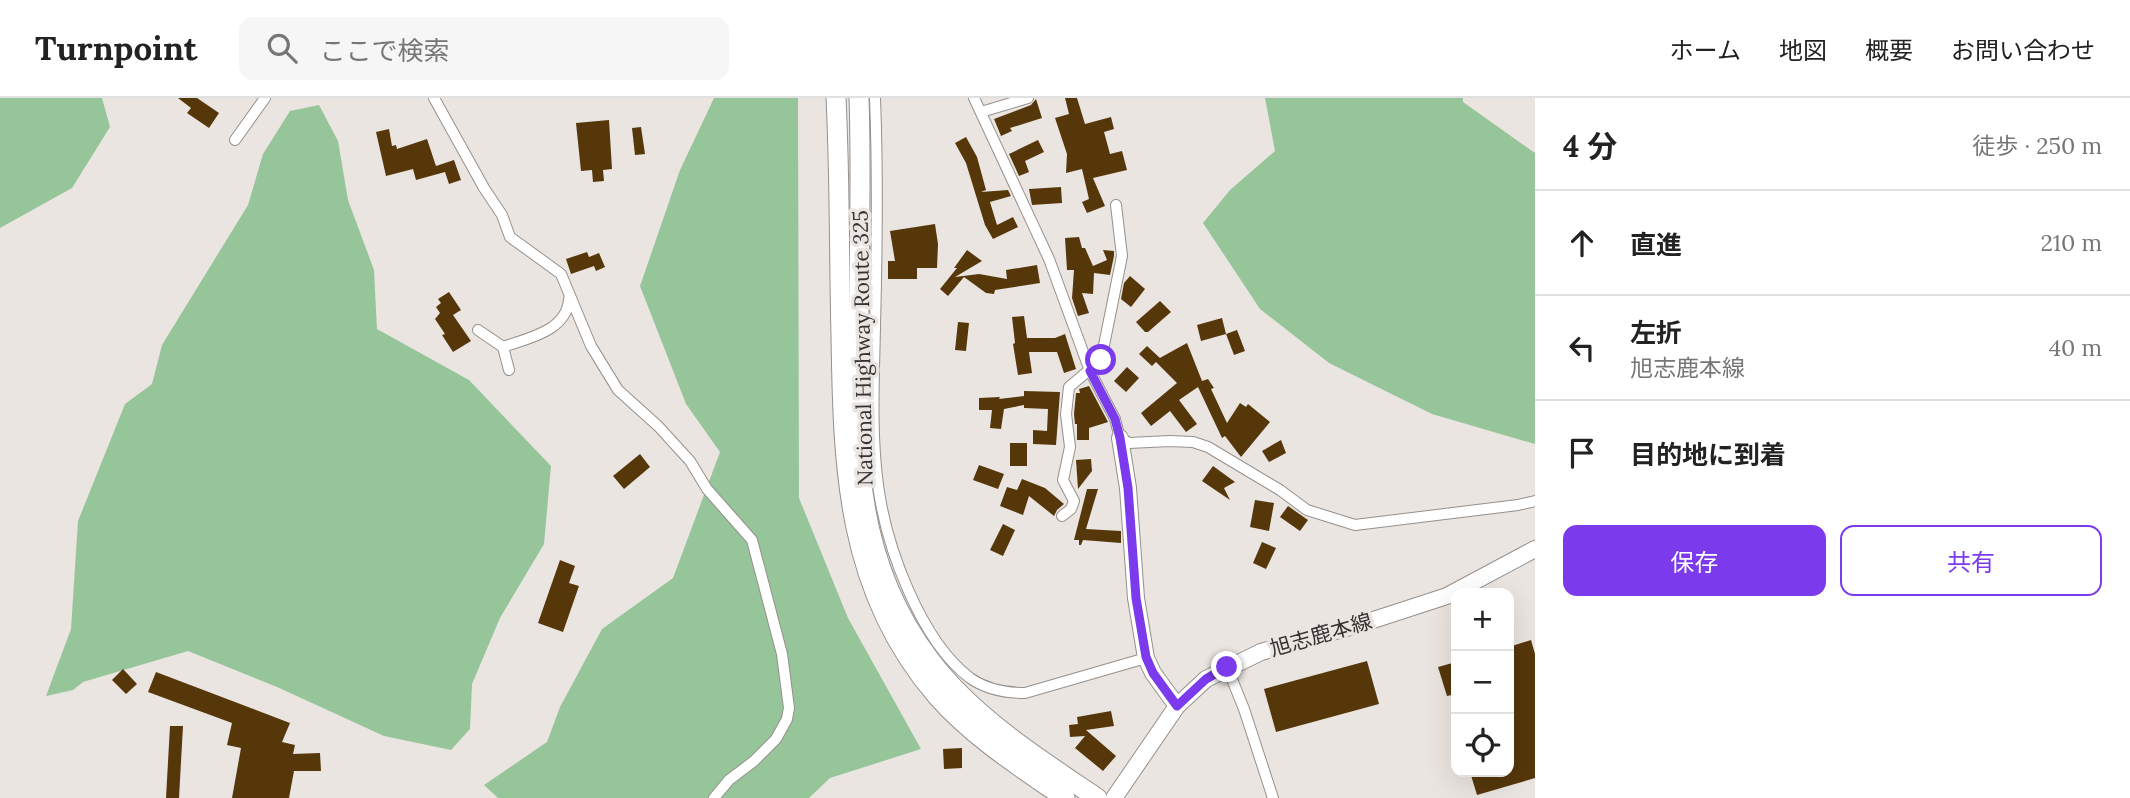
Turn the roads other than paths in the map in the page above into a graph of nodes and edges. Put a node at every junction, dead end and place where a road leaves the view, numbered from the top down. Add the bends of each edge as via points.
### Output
1 (265, 98) edge
2 (435, 98) edge
3 (835, 98) edge
4 (859, 98) edge
5 (875, 98) edge
6 (974, 98) edge
7 (1028, 98) edge
8 (981, 112) junction
9 (235, 139) dead end
10 (1116, 205) dead end
11 (570, 293) junction
12 (478, 330) dead end
13 (503, 347) junction
14 (509, 370) dead end
15 (1090, 371) junction
16 (1120, 438) junction
17 (1535, 500) edge
18 (1062, 516) dead end
19 (1535, 549) edge
20 (1146, 657) junction
21 (1227, 667) junction
22 (1177, 706) junction
23 (714, 798) edge
24 (1065, 798) edge
25 (1097, 798) edge
26 (1114, 798) edge
27 (1273, 798) edge

1 - 9 street
2 - 11 street via 510,237 561,274
3 - 24 highway, National Highway Route 325 via 845,466 871,583 886,620 938,697 989,744
4 - 25 highway, National Highway Route 325 via 861,473 877,559 898,609 931,662 1001,729
5 - 20 street via 875,450 883,517 914,601 955,664 989,688 1008,693 1025,693
6 - 8 street
7 - 8 street
8 - 15 street via 1049,259
10 - 15 street via 1122,256 1101,360
11 - 13 street via 569,311 558,323
11 - 23 street via 591,346 618,390 690,461 707,489 752,540 759,559 782,654 789,708 776,740
12 - 13 street
13 - 14 street
15 - 16 street
15 - 18 street via 1069,387 1070,446 1063,480 1074,501
16 - 17 street via 1129,443 1170,441 1208,446 1307,510 1355,525
16 - 20 main road
19 - 21 main road, 旭志鹿本線 via 1447,596 1261,652
20 - 22 main road
21 - 22 main road, 旭志鹿本線
21 - 27 street
22 - 26 main road, 旭志鹿本線

